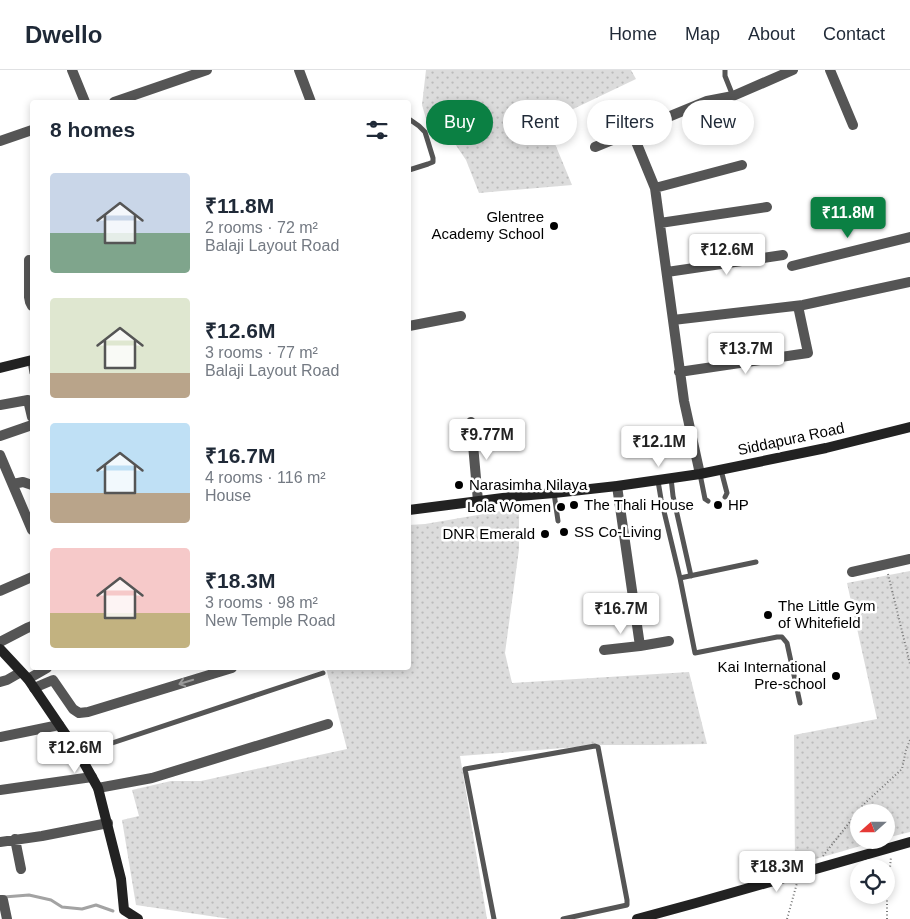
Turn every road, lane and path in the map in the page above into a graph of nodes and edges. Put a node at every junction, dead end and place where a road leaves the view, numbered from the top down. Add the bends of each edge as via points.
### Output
1 (72, 70) edge
2 (207, 70) edge
3 (299, 70) edge
4 (725, 70) edge
5 (793, 70) edge
6 (830, 70) edge
7 (180, 75) edge
8 (733, 96) junction
9 (84, 100) edge
10 (119, 100) edge
11 (310, 100) edge
12 (672, 115) edge
13 (411, 120) edge
14 (853, 125) dead end
15 (30, 131) edge
16 (0, 142) edge
17 (600, 145) edge
18 (637, 145) edge
19 (595, 147) dead end
20 (742, 165) dead end
21 (411, 169) edge
22 (655, 188) junction
23 (767, 207) dead end
24 (660, 223) junction
25 (910, 237) edge
26 (783, 255) dead end
27 (29, 260) dead end
28 (792, 266) dead end
29 (666, 272) junction
30 (910, 282) edge
31 (30, 302) edge
32 (798, 306) junction
33 (461, 316) dead end
34 (673, 320) junction
35 (411, 326) edge
36 (30, 361) edge
37 (0, 368) edge
38 (679, 372) junction
39 (0, 405) edge
40 (30, 408) edge
41 (471, 422) dead end
42 (30, 426) edge
43 (910, 427) edge
44 (0, 436) edge
45 (0, 455) edge
46 (721, 470) junction
47 (700, 474) junction
48 (671, 478) junction
49 (658, 481) junction
50 (13, 484) junction
51 (30, 484) edge
52 (617, 486) junction
53 (554, 493) junction
54 (724, 497) dead end
55 (478, 501) junction
56 (708, 502) dead end
57 (411, 510) edge
58 (558, 521) dead end
59 (30, 525) edge
60 (910, 559) edge
61 (756, 562) dead end
62 (887, 564) junction
63 (852, 572) dead end
64 (691, 576) junction
65 (30, 578) edge
66 (680, 578) junction
67 (0, 591) edge
68 (30, 627) edge
69 (669, 641) dead end
70 (0, 642) edge
71 (640, 646) junction
72 (0, 649) edge
73 (604, 650) dead end
74 (910, 664) edge
75 (44, 670) edge
76 (225, 670) edge
77 (323, 673) dead end
78 (28, 680) junction
79 (0, 682) edge
80 (800, 702) dead end
81 (328, 724) dead end
82 (59, 726) junction
83 (0, 737) edge
84 (910, 740) edge
85 (79, 754) junction
86 (92, 777) junction
87 (98, 788) junction
88 (0, 790) edge
89 (108, 823) junction
90 (15, 839) junction
91 (0, 842) edge
92 (910, 842) edge
93 (895, 846) edge
94 (885, 849) edge
95 (892, 849) edge
96 (824, 855) dead end
97 (21, 869) dead end
98 (800, 874) junction
99 (0, 900) edge
100 (121, 915) edge
101 (7, 919) edge
102 (138, 919) edge
103 (494, 919) edge
104 (563, 919) edge
105 (637, 919) edge
106 (787, 919) edge
107 (887, 919) edge

1 - 9 street
2 - 7 street
3 - 11 street
4 - 8 lane via 724,76
5 - 8 street
6 - 14 street
7 - 10 street
8 - 12 street via 707,101
13 - 21 lane via 425,132 433,162
15 - 16 street
17 - 19 street
18 - 22 street
20 - 22 street
22 - 24 street
23 - 24 street
24 - 29 street
25 - 28 street
26 - 29 street
27 - 31 street
29 - 34 street
30 - 32 street
32 - 34 street
32 - 38 street via 808,353
33 - 35 street
34 - 38 street
36 - 37 street
38 - 47 street
39 - 40 street via 28,400
41 - 55 street
42 - 44 street
43 - 46 street, Siddapura Road
45 - 50 street
46 - 47 street, Siddapura Road
46 - 54 lane via 727,493
47 - 48 street, Siddapura Road
47 - 56 lane
48 - 49 street, Siddapura Road
48 - 64 lane
49 - 52 street, Siddapura Road
49 - 66 lane
50 - 51 street
50 - 59 street
52 - 53 street, Siddapura Road
52 - 71 street
53 - 55 street, Siddapura Road
53 - 58 lane
55 - 57 street, Siddapura Road
60 - 62 street
61 - 64 lane
62 - 63 street
62 - 74 path
64 - 66 lane
65 - 67 street
66 - 80 lane via 695,653 782,637 787,643
68 - 70 street
69 - 71 street
71 - 73 street
72 - 78 street
75 - 78 street
76 -> 78 street via 79,713 53,680
77 - 85 lane
78 - 79 street
78 - 82 street
81 - 87 street via 152,778
82 - 83 street
82 - 85 street
84 - 96 path via 902,769 864,804
85 - 86 street
86 - 87 street
86 - 88 street
87 - 89 street
89 - 90 street
89 - 100 street via 122,879
90 - 91 street
90 - 97 street
92 - 93 street
94 - 98 street
95 - 107 path
98 - 105 street
98 - 106 path
99 - 101 street via 3,900
100 - 102 street
103 - 104 lane via 465,769 595,746 598,747 627,905

